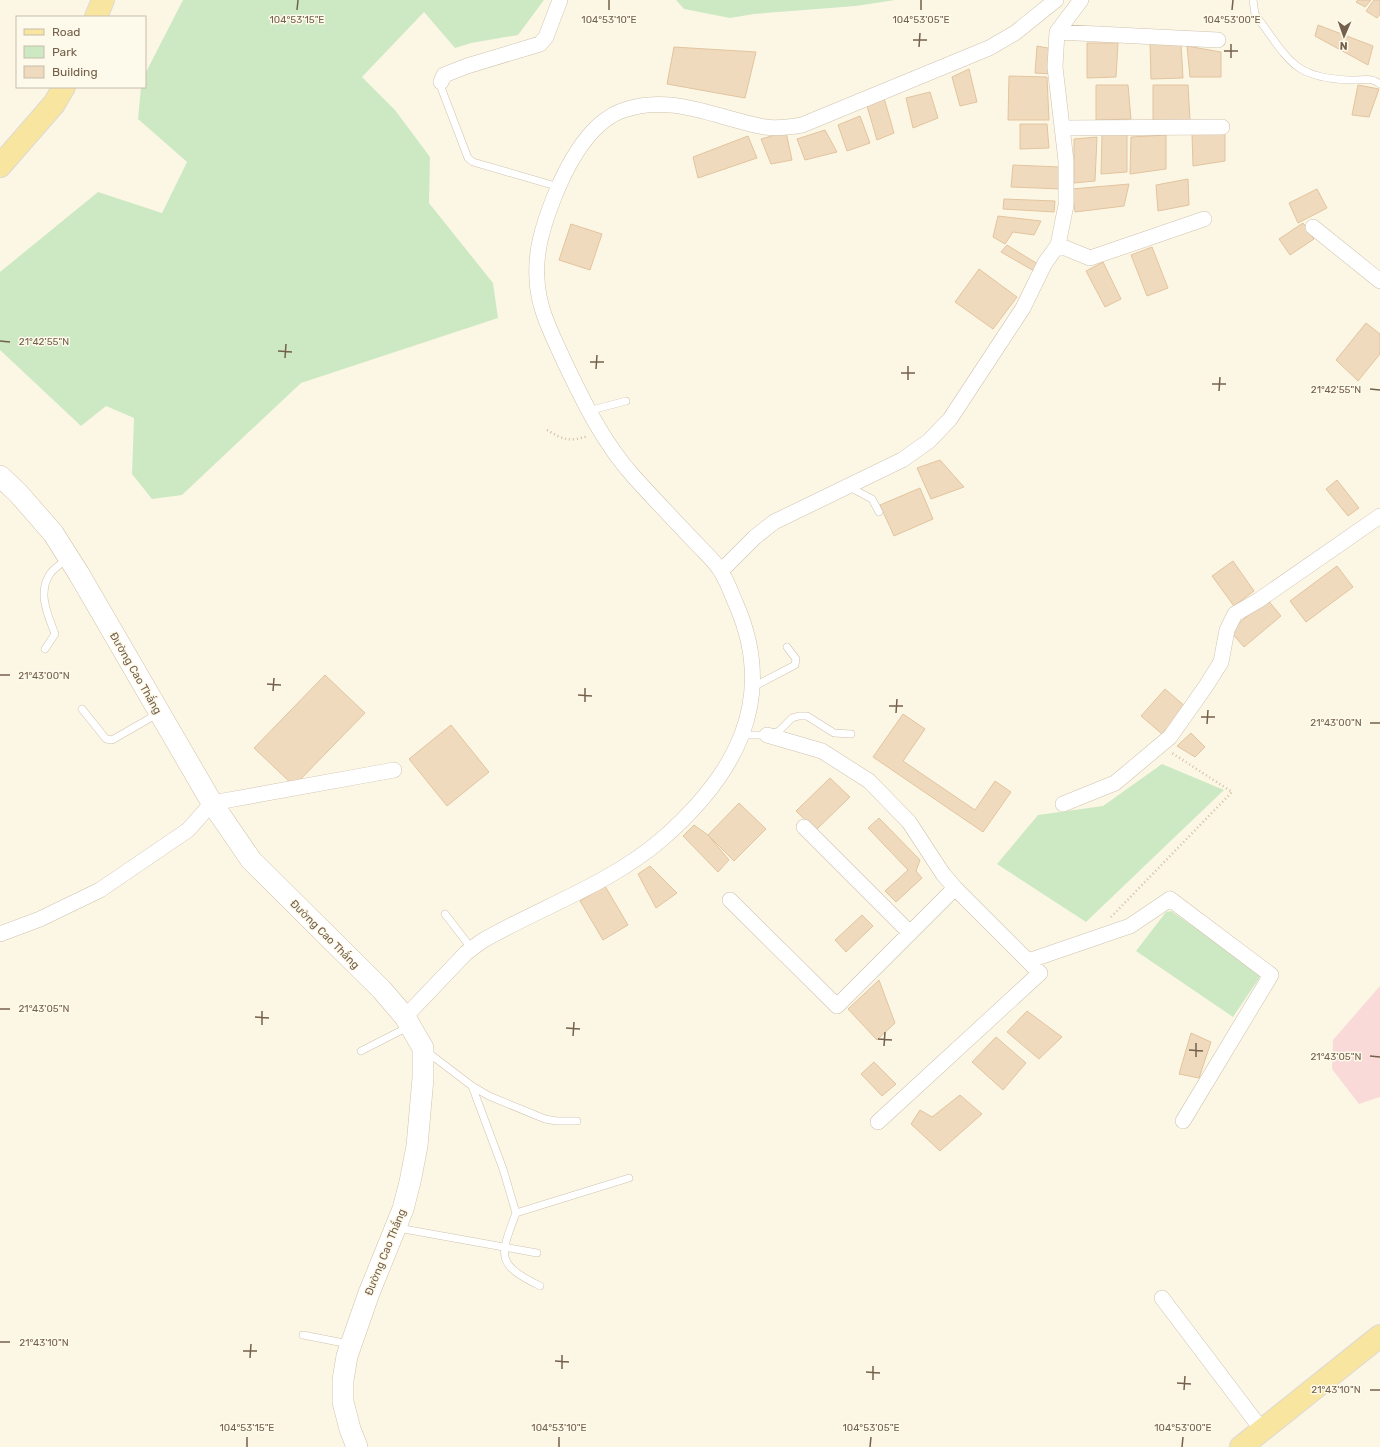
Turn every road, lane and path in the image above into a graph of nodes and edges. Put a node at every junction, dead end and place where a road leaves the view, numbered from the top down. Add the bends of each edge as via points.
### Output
1 (103, 0) edge
2 (560, 0) edge
3 (1056, 0) edge
4 (1081, 0) edge
5 (1253, 0) edge
6 (96, 16) edge
7 (1058, 32) junction
8 (1218, 40) dead end
9 (441, 82) joint
10 (1380, 84) edge
11 (63, 88) edge
12 (1222, 127) dead end
13 (1062, 128) junction
14 (0, 166) edge
15 (559, 187) junction
16 (1204, 219) dead end
17 (1313, 227) dead end
18 (1058, 245) junction
19 (1380, 281) edge
20 (626, 401) dead end
21 (588, 412) junction
22 (547, 430) dead end
23 (599, 430) junction
24 (0, 476) edge
25 (851, 484) junction
26 (879, 512) dead end
27 (1380, 516) edge
28 (68, 557) junction
29 (721, 570) junction
30 (787, 647) dead end
31 (45, 649) dead end
32 (753, 687) junction
33 (82, 709) dead end
34 (159, 713) junction
35 (851, 734) dead end
36 (743, 735) junction
37 (768, 735) junction
38 (1160, 746) junction
39 (394, 770) dead end
40 (212, 803) junction
41 (1063, 804) dead end
42 (804, 827) dead end
43 (955, 888) junction
44 (730, 900) dead end
45 (445, 914) dead end
46 (1111, 916) dead end
47 (910, 933) junction
48 (0, 934) edge
49 (472, 949) junction
50 (1028, 961) junction
51 (407, 1022) junction
52 (423, 1048) junction
53 (361, 1050) dead end
54 (472, 1086) junction
55 (577, 1120) dead end
56 (1183, 1121) dead end
57 (878, 1122) dead end
58 (629, 1178) dead end
59 (516, 1213) junction
60 (396, 1228) junction
61 (503, 1246) junction
62 (537, 1253) dead end
63 (540, 1286) dead end
64 (1162, 1298) dead end
65 (303, 1335) dead end
66 (1380, 1336) edge
67 (351, 1344) junction
68 (1262, 1430) junction
69 (357, 1447) edge
70 (1241, 1447) edge

1 - 6 main road
2 - 9 street via 546,37 540,44 467,66 444,75
3 - 15 street via 1015,33 989,48 802,125 767,127 679,106 656,104 622,110 597,126 587,137
4 - 7 street
5 - 10 lane via 1258,17 1293,65 1323,79 1367,78
7 - 8 street
7 - 13 street via 1055,67
9 - 15 lane via 468,158 473,162
11 - 14 main road via 54,104
12 - 13 street
13 - 18 street via 1066,161 1066,205
15 - 21 street via 539,241 539,297 543,316
16 - 18 street via 1090,258
17 - 19 street
18 - 25 street via 1045,263 1022,308 939,432 917,451
20 - 21 lane
21 - 23 street
22 - 23 path via 565,440 571,440 587,437
23 - 29 street via 632,475
24 - 28 street, Đường Cao Thắng via 53,532
25 - 26 lane via 855,490 872,499
25 - 29 street via 774,522
27 - 38 street via 1235,614 1227,630 1221,662 1170,737
28 - 31 lane via 50,574 46,583 45,609 55,634
28 - 34 street, Đường Cao Thắng
29 - 32 street via 749,640
30 - 32 lane via 796,659 795,665
32 - 36 street via 750,712
33 - 34 lane via 106,739 112,740
34 - 40 street, Đường Cao Thắng
35 - 37 lane via 834,732 807,716 799,716 792,718 779,731
36 - 37 lane
36 - 49 street via 722,773 704,796 683,819 634,861 492,935
37 - 43 street via 822,751 869,781 909,822
38 - 41 street via 1115,783
38 - 46 path via 1232,792
39 - 40 street
40 - 48 street via 188,830 100,890 40,920
40 - 51 street, Đường Cao Thắng via 251,860 382,990
42 - 47 street
43 - 47 street
43 - 50 street
44 - 47 street via 837,1006
45 - 49 lane
49 - 51 street
50 - 56 street via 1130,926 1170,899 1271,975
50 - 57 street via 1040,973
51 - 52 street, Đường Cao Thắng
51 - 53 lane
52 - 54 lane
52 - 60 street, Đường Cao Thắng via 417,1146
54 - 55 lane via 489,1096 545,1119
54 - 59 lane via 503,1169
58 - 59 lane
59 - 61 lane
60 - 61 lane
60 - 67 street, Đường Cao Thắng
61 - 62 lane
61 - 63 lane via 508,1267
64 - 68 street
65 - 67 lane
66 - 68 main road
67 - 69 street, Đường Cao Thắng via 343,1380 343,1402
68 - 70 main road

